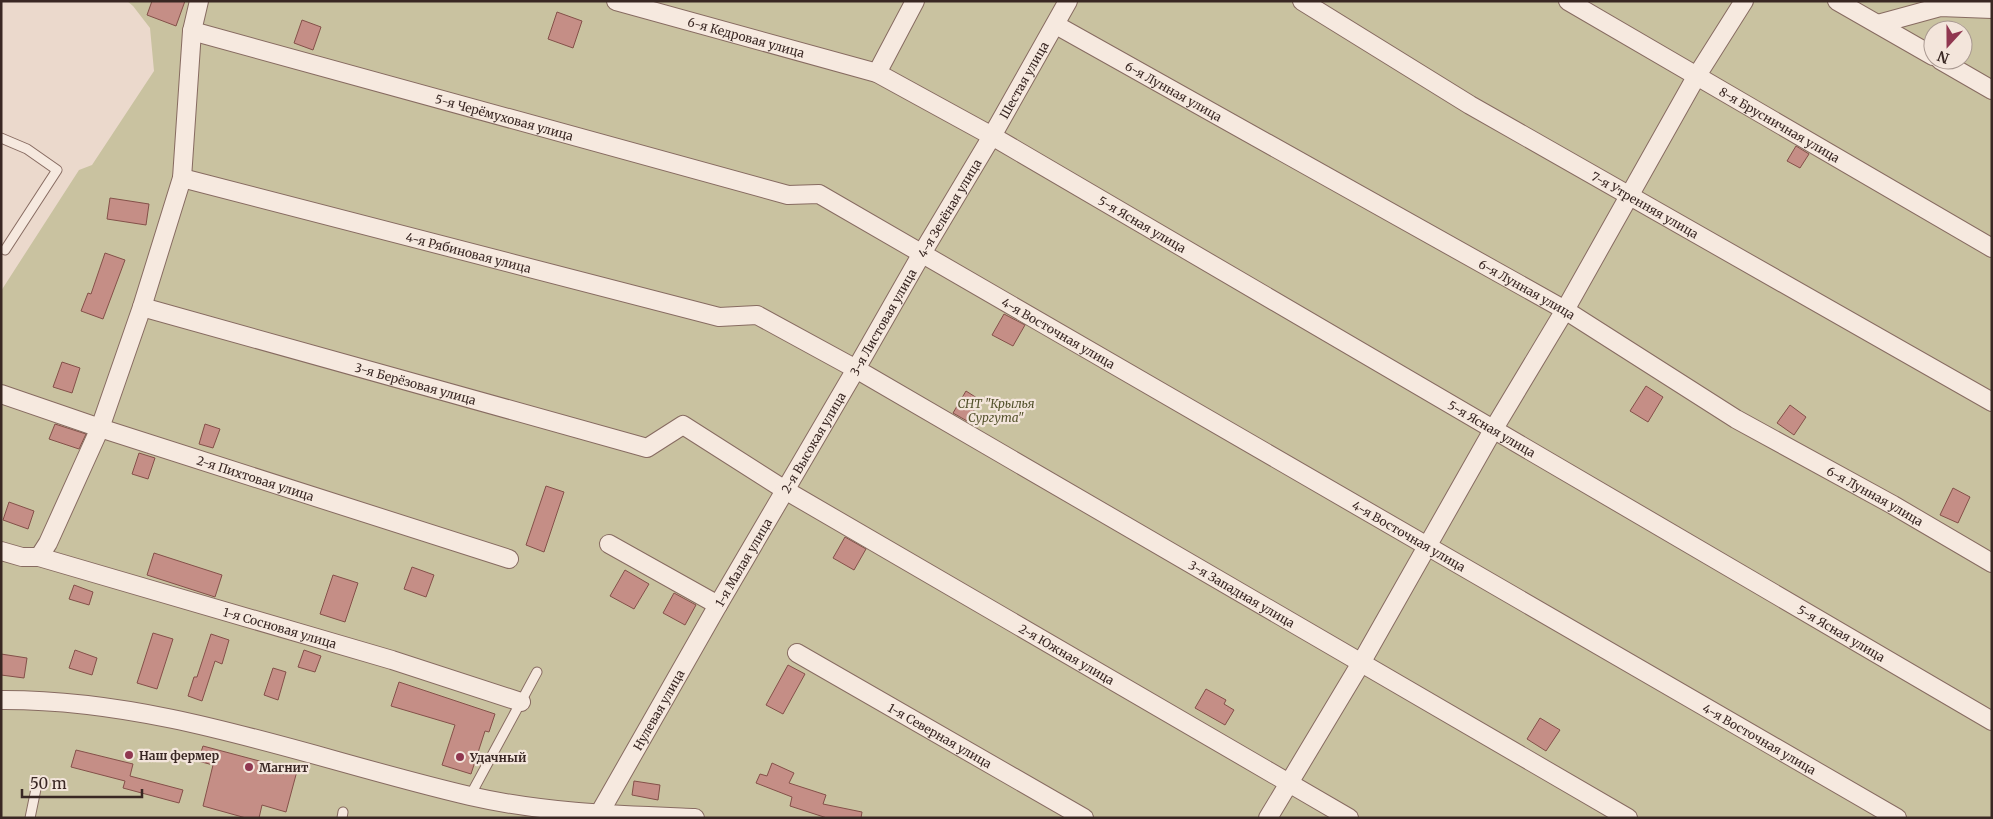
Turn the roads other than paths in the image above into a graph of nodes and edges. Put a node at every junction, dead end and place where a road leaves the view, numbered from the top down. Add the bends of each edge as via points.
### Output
1 (199, 1) edge
2 (616, 1) edge
3 (915, 1) edge
4 (1068, 1) edge
5 (1302, 1) edge
6 (1568, 1) edge
7 (1744, 1) edge
8 (1837, 1) edge
9 (1992, 9) edge
10 (1878, 24) junction
11 (1056, 25) junction
12 (192, 31) junction
13 (1923, 50) edge
14 (1957, 70) edge
15 (876, 73) junction
16 (1696, 77) junction
17 (1992, 90) edge
18 (992, 136) junction
19 (1, 138) edge
20 (182, 178) junction
21 (819, 194) joint
22 (1630, 195) junction
23 (1992, 248) edge
24 (6, 250) dead end
25 (921, 254) junction
26 (142, 307) junction
27 (1565, 310) junction
28 (757, 315) joint
29 (856, 369) junction
30 (1, 394) edge
31 (1992, 402) edge
32 (683, 425) joint
33 (100, 428) junction
34 (1493, 430) junction
35 (785, 490) junction
36 (609, 544) dead end
37 (1428, 548) junction
38 (1, 551) edge
39 (39, 557) junction
40 (510, 559) dead end
41 (1992, 563) edge
42 (718, 605) junction
43 (797, 653) dead end
44 (1361, 663) junction
45 (537, 672) dead end
46 (1, 700) edge
47 (521, 702) junction
48 (1992, 721) edge
49 (1288, 782) junction
50 (37, 784) dead end
51 (470, 796) junction
52 (599, 814) junction
53 (30, 818) edge
54 (695, 818) edge
55 (1084, 818) edge
56 (1268, 818) edge
57 (1349, 818) edge
58 (1628, 818) edge
59 (1897, 818) edge

1 - 12 street
2 - 15 street, 6-я Кедровая улица
3 - 15 street
4 - 11 street, Шестая улица
5 - 22 street, 7-я Утренняя улица via 1470,105
6 - 16 street, 8-я Брусничная улица
7 - 16 street
8 - 10 street
9 - 10 street via 1940,7
10 - 13 street
11 - 18 street, Шестая улица
11 - 27 street, 6-я Лунная улица
12 - 20 street
12 - 21 street, 5-я Черёмуховая улица via 788,195
14 - 17 street
15 - 18 street, 6-я Кедровая улица
16 - 22 street
16 - 23 street, 8-я Брусничная улица
18 - 25 street, 4-я Зелёная улица
18 - 34 street, 5-я Ясная улица
19 - 24 lane via 27,148 57,170
20 - 26 street
20 - 28 street, 4-я Рябиновая улица via 719,317
21 - 25 street, 4-я Зелёная улица
22 - 27 street
22 - 31 street, 7-я Утренняя улица
25 - 29 street, 3-я Листовая улица
25 - 37 street, 4-я Восточная улица
26 - 32 street, 3-я Берёзовая улица via 647,448
26 - 33 street
27 - 34 street
27 - 41 street, 6-я Лунная улица via 1736,419 1893,504
28 - 29 street, 3-я Листовая улица
29 - 35 street, 2-я Высокая улица
29 - 44 street, 3-я Западная улица
30 - 33 street, 2-я Пихтовая улица
32 - 35 street, 2-я Высокая улица
33 - 39 street
33 - 40 street, 2-я Пихтовая улица
34 - 37 street
34 - 48 street, 5-я Ясная улица
35 - 42 street, 1-я Малая улица
35 - 49 street, 2-я Южная улица
36 - 42 street, 1-я Малая улица
37 - 44 street
37 - 59 street, 4-я Восточная улица
38 - 39 street, 1-я Сосновая улица via 22,557
39 - 47 street, 1-я Сосновая улица via 392,660
42 - 52 street, Нулевая улица
43 - 55 street, 1-я Северная улица
44 - 49 street
44 - 58 street, 3-я Западная улица
45 - 47 lane
46 - 51 street via 78,703 149,712
47 - 51 lane
49 - 56 street
49 - 57 street, 2-я Южная улица
50 - 53 lane
51 - 52 street via 531,808
52 - 54 street

